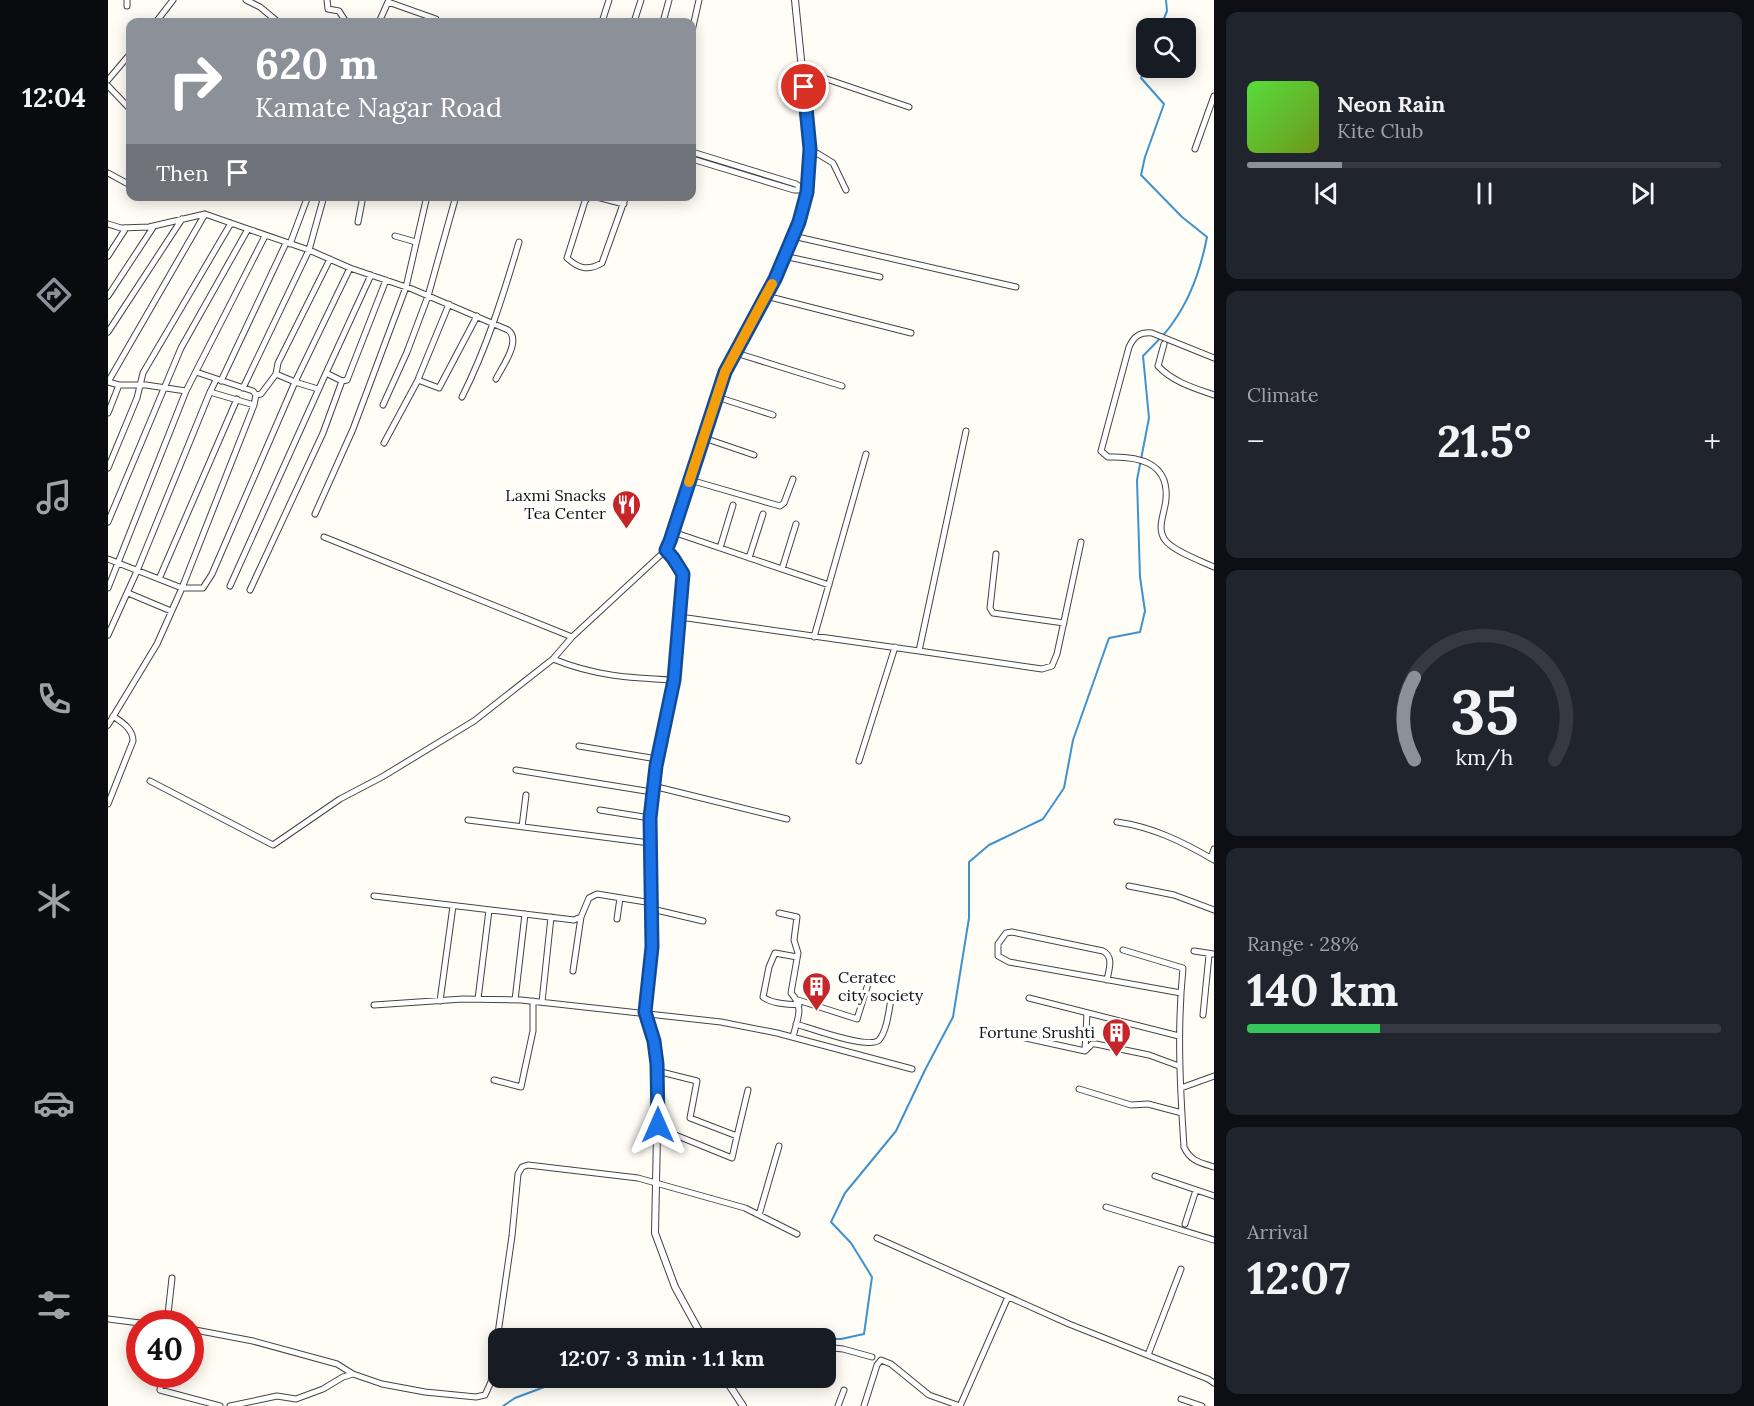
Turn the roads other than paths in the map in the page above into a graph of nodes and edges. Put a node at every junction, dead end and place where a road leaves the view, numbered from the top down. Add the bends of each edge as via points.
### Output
1 (173, 0) edge
2 (246, 0) edge
3 (327, 0) edge
4 (609, 0) edge
5 (640, 0) edge
6 (669, 0) edge
7 (699, 0) edge
8 (795, 0) edge
9 (393, 2) edge
10 (159, 18) edge
11 (273, 18) edge
12 (342, 18) edge
13 (381, 18) edge
14 (431, 18) edge
15 (603, 18) edge
16 (635, 18) edge
17 (664, 18) edge
18 (695, 18) edge
19 (126, 59) edge
20 (803, 71) junction
21 (108, 80) edge
22 (108, 86) edge
23 (1214, 96) edge
24 (126, 105) edge
25 (909, 107) dead end
26 (810, 149) junction
27 (1195, 149) dead end
28 (696, 154) edge
29 (696, 160) edge
30 (729, 167) junction
31 (108, 173) edge
32 (126, 183) edge
33 (846, 190) dead end
34 (804, 191) junction
35 (306, 201) edge
36 (323, 201) edge
37 (362, 201) edge
38 (426, 201) edge
39 (455, 201) edge
40 (585, 201) edge
41 (612, 201) edge
42 (625, 201) edge
43 (624, 204) junction
44 (205, 214) junction
45 (182, 219) junction
46 (358, 222) dead end
47 (231, 223) junction
48 (108, 224) edge
49 (154, 226) junction
50 (126, 228) junction
51 (249, 229) junction
52 (265, 236) junction
53 (395, 236) dead end
54 (793, 236) junction
55 (416, 242) junction
56 (519, 242) dead end
57 (288, 244) junction
58 (309, 250) junction
59 (108, 255) edge
60 (784, 256) junction
61 (330, 259) junction
62 (350, 268) junction
63 (371, 275) junction
64 (880, 278) dead end
65 (386, 280) junction
66 (406, 287) junction
67 (1016, 287) dead end
68 (108, 296) edge
69 (428, 296) junction
70 (766, 296) junction
71 (450, 304) junction
72 (477, 316) junction
73 (494, 324) junction
74 (108, 332) edge
75 (912, 333) dead end
76 (1164, 341) junction
77 (736, 353) junction
78 (1214, 358) edge
79 (196, 372) junction
80 (326, 373) junction
81 (276, 374) junction
82 (496, 379) dead end
83 (219, 380) junction
84 (295, 381) junction
85 (342, 381) junction
86 (418, 381) junction
87 (119, 385) junction
88 (139, 386) junction
89 (842, 386) dead end
90 (165, 387) junction
91 (243, 388) junction
92 (318, 388) junction
93 (186, 391) junction
94 (210, 392) junction
95 (256, 395) junction
96 (1214, 395) edge
97 (462, 397) dead end
98 (717, 397) junction
99 (237, 399) junction
100 (254, 405) junction
101 (383, 405) dead end
102 (108, 413) edge
103 (772, 415) dead end
104 (966, 431) dead end
105 (704, 438) junction
106 (384, 443) dead end
107 (866, 454) dead end
108 (754, 455) dead end
109 (108, 468) edge
110 (793, 479) dead end
111 (690, 480) junction
112 (733, 505) dead end
113 (315, 514) dead end
114 (763, 514) dead end
115 (108, 522) edge
116 (796, 524) dead end
117 (674, 532) junction
118 (324, 537) dead end
119 (1081, 542) dead end
120 (720, 548) junction
121 (666, 550) junction
122 (996, 554) dead end
123 (749, 558) junction
124 (108, 559) edge
125 (118, 563) junction
126 (1214, 567) edge
127 (782, 569) junction
128 (137, 571) junction
129 (159, 579) junction
130 (829, 585) junction
131 (230, 586) dead end
132 (108, 588) edge
133 (182, 588) junction
134 (250, 590) dead end
135 (128, 593) junction
136 (171, 611) junction
137 (680, 618) junction
138 (1064, 623) junction
139 (108, 635) edge
140 (572, 637) junction
141 (814, 637) junction
142 (894, 647) junction
143 (918, 651) junction
144 (553, 659) junction
145 (674, 680) junction
146 (113, 716) junction
147 (108, 725) edge
148 (579, 746) dead end
149 (657, 759) junction
150 (858, 761) dead end
151 (516, 770) dead end
152 (150, 781) dead end
153 (653, 789) junction
154 (526, 795) dead end
155 (108, 804) edge
156 (600, 810) dead end
157 (650, 818) junction
158 (787, 819) dead end
159 (468, 820) dead end
160 (1117, 822) dead end
161 (522, 827) junction
162 (650, 843) junction
163 (1214, 849) edge
164 (1212, 859) edge
165 (1129, 886) dead end
166 (374, 896) dead end
167 (620, 898) junction
168 (453, 906) junction
169 (652, 906) junction
170 (489, 910) junction
171 (1214, 910) edge
172 (779, 913) dead end
173 (525, 914) junction
174 (551, 917) junction
175 (580, 917) junction
176 (617, 919) dead end
177 (703, 921) dead end
178 (1123, 950) dead end
179 (1194, 951) dead end
180 (1212, 954) edge
181 (797, 957) junction
182 (573, 971) dead end
183 (1107, 980) junction
184 (868, 984) dead end
185 (1181, 993) junction
186 (892, 994) dead end
187 (1029, 998) dead end
188 (478, 999) junction
189 (515, 1000) junction
190 (440, 1001) junction
191 (533, 1001) junction
192 (542, 1002) junction
193 (798, 1003) junction
194 (374, 1005) dead end
195 (645, 1012) junction
196 (1087, 1013) junction
197 (1203, 1016) dead end
198 (796, 1024) junction
199 (994, 1030) dead end
200 (1179, 1036) junction
201 (793, 1037) junction
202 (1084, 1051) junction
203 (1179, 1066) junction
204 (912, 1069) dead end
205 (657, 1071) junction
206 (1214, 1076) edge
207 (494, 1080) dead end
208 (1180, 1088) junction
209 (1079, 1089) dead end
210 (748, 1090) dead end
211 (1182, 1113) junction
212 (658, 1128) junction
213 (737, 1136) junction
214 (778, 1146) dead end
215 (1214, 1167) edge
216 (1155, 1176) dead end
217 (656, 1182) junction
218 (1196, 1190) junction
219 (1214, 1196) edge
220 (1107, 1207) dead end
221 (759, 1215) junction
222 (1185, 1224) dead end
223 (797, 1234) dead end
224 (877, 1238) dead end
225 (1214, 1240) edge
226 (1181, 1269) dead end
227 (172, 1278) dead end
228 (1008, 1297) junction
229 (168, 1310) edge
230 (108, 1319) edge
231 (126, 1321) edge
232 (698, 1328) edge
233 (204, 1332) edge
234 (836, 1348) edge
235 (1148, 1355) junction
236 (872, 1357) dead end
237 (353, 1374) junction
238 (1214, 1383) edge
239 (160, 1388) edge
240 (731, 1388) edge
241 (844, 1390) dead end
242 (1181, 1399) dead end
243 (220, 1406) edge
244 (230, 1406) edge
245 (743, 1406) edge
246 (838, 1406) edge
247 (864, 1406) edge
248 (960, 1406) edge
249 (1203, 1406) edge

1 - 10 street
2 - 11 street
3 - 12 street via 328,9 339,11
4 - 15 street
5 - 16 street
6 - 17 street
7 - 18 street
8 - 20 street
9 - 13 street via 388,2
9 - 14 street
19 - 21 street
20 - 25 street
20 - 26 street
22 - 24 street
23 - 27 street
26 - 33 street via 833,163
26 - 34 street
28 - 30 street
29 - 30 street
30 - 34 street
31 - 32 street
34 - 54 street
35 - 57 street
36 - 58 street
37 - 46 street
38 - 55 street
39 - 69 street
40 - 43 street via 567,258 586,269 602,263
41 - 43 street
42 - 43 street
44 - 45 street
44 - 47 street
44 - 87 street via 108,382
45 - 49 street
45 - 74 street
47 - 51 street
47 - 88 street via 154,353
48 - 50 street
49 - 50 street
49 - 68 street
50 - 59 street
51 - 52 street
51 - 90 street via 191,328
52 - 57 street
52 - 79 street
53 - 55 street
54 - 60 street
54 - 67 street
55 - 66 street
56 - 73 street
57 - 58 street
57 - 83 street
58 - 61 street
58 - 91 street
60 - 64 street
60 - 70 street
61 - 62 street
61 - 81 street
62 - 63 street
62 - 84 street
63 - 65 street
63 - 80 street
65 - 66 street
65 - 85 street via 347,380
66 - 69 street
66 - 113 street via 361,409
69 - 71 street
69 - 101 street
70 - 75 street
70 - 77 street
71 - 72 street
71 - 86 street
72 - 73 street
72 - 86 street via 439,388
73 - 82 street via 512,333 514,339
73 - 97 street
76 - 78 street
76 - 96 street via 1158,366 1180,382
76 - 126 street via 1144,332 1132,339 1101,451 1108,457 1139,458 1160,473 1166,486 1161,525 1165,540
77 - 89 street
77 - 98 street
79 - 83 street
79 - 93 street
80 - 85 street
80 - 92 street
81 - 84 street
81 - 95 street
83 - 91 street
83 - 94 street
84 - 92 street
84 - 133 street via 212,574 203,588
85 - 134 street
86 - 106 street
87 - 88 street
87 - 102 street
88 - 90 street
88 - 109 street
90 - 93 street
90 - 115 street
91 - 95 street
92 - 131 street
93 - 125 street
94 - 99 street
94 - 128 street
95 - 100 street
98 - 103 street
98 - 105 street
99 - 100 street
99 - 129 street
100 - 133 street
104 - 143 street
105 - 108 street
105 - 111 street
107 - 130 street
110 - 111 street via 780,506
111 - 117 street
112 - 120 street
114 - 123 street
116 - 127 street
117 - 120 street
117 - 121 street
118 - 140 street
119 - 138 street
120 - 123 street
121 - 137 street via 683,574
121 - 140 street
122 - 138 street via 990,608 993,613
123 - 127 street
124 - 125 street
125 - 128 street
125 - 132 street
127 - 130 street
128 - 129 street
128 - 135 street
129 - 133 street
130 - 141 street
133 - 136 street
135 - 136 street
135 - 139 street
136 - 146 street via 157,644
137 - 141 street
137 - 145 street
138 - 143 street via 1055,661 1047,668
140 - 144 street
141 - 142 street
142 - 143 street
142 - 150 street
144 - 145 street via 595,673
144 - 152 street via 474,721 340,799 273,845
145 - 149 street
146 - 147 street
146 - 155 street via 133,734 133,741
148 - 149 street
149 - 153 street
151 - 153 street
153 - 157 street
153 - 158 street
154 - 161 street
156 - 157 street
157 - 162 street
159 - 161 street
160 - 164 street via 1148,828
161 - 162 street
162 - 169 street
163 - 164 street
165 - 171 street via 1174,895
166 - 168 street
167 - 169 street
167 - 175 street via 594,895
167 - 176 street
168 - 170 street
168 - 190 street
169 - 177 street
169 - 195 street
170 - 173 street
170 - 188 street
172 - 181 street via 797,917
173 - 174 street
173 - 189 street
174 - 175 street
174 - 192 street
175 - 182 street
178 - 185 street via 1184,968
179 - 180 street
180 - 197 street
181 - 193 street via 791,993
181 - 193 street via 775,953 763,997
183 - 183 street via 1009,962 998,956 998,944 1006,933 1012,932 1103,951 1110,960
183 - 185 street
184 - 193 street via 857,1019
185 - 200 street
186 - 198 street via 884,1030 873,1043
187 - 196 street
188 - 189 street
188 - 190 street
189 - 191 street
190 - 194 street
191 - 192 street
191 - 207 street via 533,1031 521,1087
192 - 195 street
193 - 198 street
195 - 201 street
195 - 205 street via 654,1041
196 - 200 street
196 - 202 street
198 - 201 street
199 - 202 street
200 - 203 street
201 - 204 street
202 - 203 street via 1096,1044
203 - 208 street
205 - 212 street
205 - 213 street via 697,1081 690,1118
206 - 208 street
208 - 211 street
209 - 211 street via 1131,1105 1148,1104
210 - 213 street
211 - 215 street via 1187,1154
212 - 213 street via 732,1158
212 - 217 street
214 - 221 street
216 - 218 street
217 - 221 street via 716,1198
217 - 232 street via 655,1233 675,1287
217 - 237 street via 528,1165 520,1170 491,1382 484,1395 425,1392
218 - 219 street
218 - 222 street
220 - 225 street
221 - 223 street
224 - 228 street
226 - 235 street
227 - 229 street
228 - 235 street
228 - 248 street
230 - 231 street
233 - 237 street via 337,1364
234 - 236 street
235 - 238 street
237 - 244 street via 296,1399 277,1396
239 - 243 street
240 - 245 street
241 - 246 street
242 - 249 street
247 - 248 street via 881,1360 929,1395

